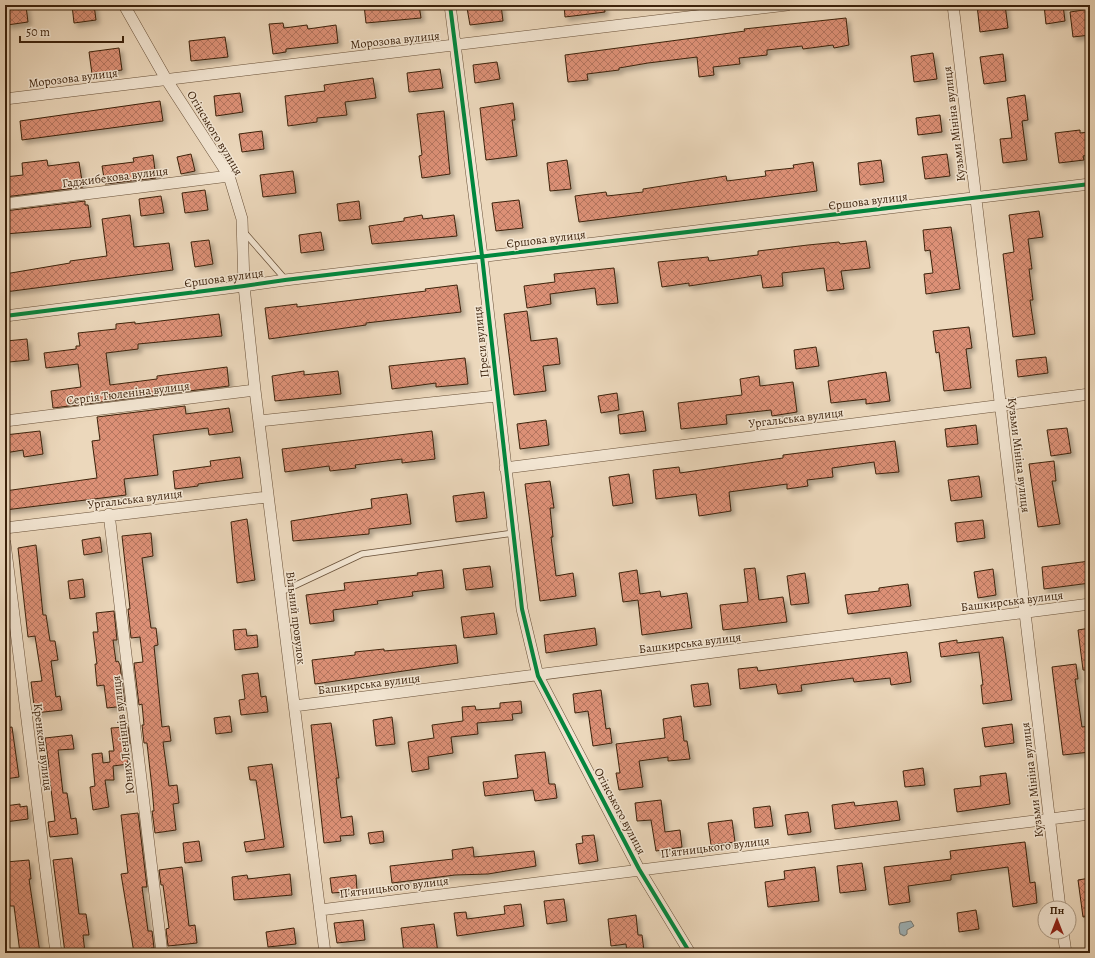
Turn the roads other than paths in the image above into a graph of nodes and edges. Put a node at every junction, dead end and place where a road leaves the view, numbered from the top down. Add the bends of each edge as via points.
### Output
1 (124, 5) edge
2 (450, 5) edge
3 (787, 5) edge
4 (954, 5) edge
5 (455, 46) junction
6 (166, 79) junction
7 (5, 99) edge
8 (228, 176) junction
9 (1090, 184) edge
10 (976, 198) junction
11 (5, 204) edge
12 (244, 232) junction
13 (482, 256) junction
14 (285, 280) junction
15 (244, 286) junction
16 (5, 316) edge
17 (255, 390) junction
18 (1090, 394) edge
19 (496, 396) junction
20 (1000, 406) junction
21 (5, 421) edge
22 (259, 421) junction
23 (505, 468) junction
24 (268, 497) junction
25 (109, 514) junction
26 (5, 528) edge
27 (513, 533) junction
28 (5, 543) edge
29 (279, 593) junction
30 (1090, 604) edge
31 (1025, 612) junction
32 (538, 676) junction
33 (294, 706) junction
34 (1090, 814) edge
35 (1050, 818) junction
36 (639, 870) junction
37 (1059, 900) edge
38 (320, 910) junction
39 (1064, 940) edge
40 (56, 953) edge
41 (162, 953) edge
42 (325, 953) edge
43 (690, 953) edge
44 (1066, 953) edge

1 - 6 street, Огінського вулиця
2 - 5 street, Преси вулиця
3 - 5 street, Морозова вулиця
4 - 10 street, Кузьми Мініна вулиця
5 - 6 street, Морозова вулиця
5 - 13 street, Преси вулиця
6 - 7 street, Морозова вулиця
6 - 8 street, Огінського вулиця
8 - 11 street, Гаджибекова вулиця
8 - 12 street, Огінського вулиця
9 - 10 street, Єршова вулиця
10 - 13 street, Єршова вулиця
10 - 20 street, Кузьми Мініна вулиця
12 - 14 lane
12 - 15 street, Огінського вулиця
13 - 14 street, Єршова вулиця
13 - 19 street, Преси вулиця
14 - 15 street, Єршова вулиця
15 - 16 street, Єршова вулиця
15 - 17 street, Вільний провулок
17 - 21 street, Сергія Тюленіна вулиця
17 - 22 street, Вільний провулок
18 - 20 street, Ургальська вулиця
19 - 22 street
19 - 23 street, Преси вулиця
20 - 23 street, Ургальська вулиця
20 - 31 street, Кузьми Мініна вулиця
22 - 24 street, Вільний провулок
23 - 27 street, Преси вулиця
24 - 25 street, Ургальська вулиця
24 - 29 street, Вільний провулок
25 - 26 street, Ургальська вулиця
25 - 41 street, Юних Ленінців вулиця
27 - 29 lane via 362,554
27 - 32 street, Преси вулиця via 522,609
28 - 40 street, Кренкеля вулиця
29 - 33 street, Вільний провулок
30 - 31 street, Башкирська вулиця
31 - 32 street, Башкирська вулиця
31 - 35 street, Кузьми Мініна вулиця
32 - 33 street, Башкирська вулиця
32 - 36 street, Огінського вулиця
33 - 38 street, Вільний провулок
34 - 35 street, П’ятницького вулиця
35 - 36 street, П’ятницького вулиця
35 - 37 street, Кузьми Мініна вулиця
36 - 38 street, П’ятницького вулиця
36 - 43 street, Огінського вулиця
38 - 42 street, Вільний провулок
39 - 44 street

